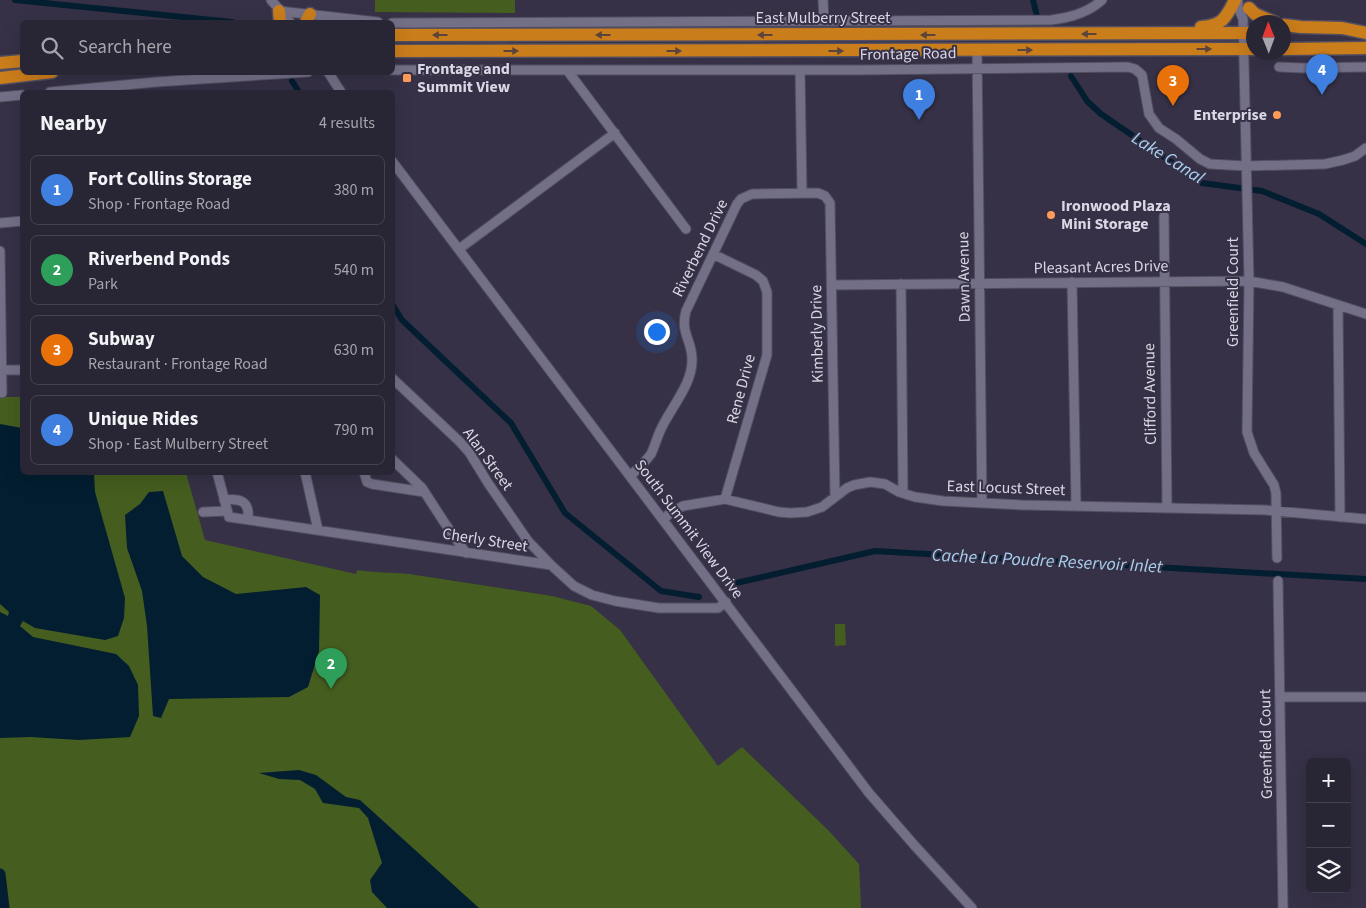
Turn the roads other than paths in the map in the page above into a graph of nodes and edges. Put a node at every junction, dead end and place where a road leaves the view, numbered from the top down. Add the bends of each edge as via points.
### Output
1 (271, 0) edge
2 (824, 0) edge
3 (1102, 0) edge
4 (1237, 0) edge
5 (1247, 9) edge
6 (280, 16) edge
7 (308, 18) edge
8 (343, 20) edge
9 (976, 20) junction
10 (824, 21) junction
11 (395, 23) edge
12 (1291, 26) edge
13 (1246, 33) edge
14 (1291, 33) edge
15 (1366, 33) edge
16 (976, 34) junction
17 (1125, 34) junction
18 (395, 35) edge
19 (1366, 48) edge
20 (1246, 49) edge
21 (1291, 49) edge
22 (977, 50) junction
23 (395, 51) edge
24 (20, 56) edge
25 (0, 58) edge
26 (1248, 60) edge
27 (20, 61) edge
28 (0, 63) edge
29 (1280, 67) dead end
30 (1366, 67) edge
31 (977, 68) junction
32 (395, 70) edge
33 (567, 70) junction
34 (800, 70) junction
35 (31, 75) edge
36 (40, 75) edge
37 (260, 75) edge
38 (330, 75) edge
39 (0, 78) edge
40 (0, 82) edge
41 (120, 89) edge
42 (97, 90) edge
43 (340, 90) edge
44 (20, 95) edge
45 (0, 97) edge
46 (615, 133) junction
47 (1366, 148) edge
48 (395, 165) edge
49 (1246, 166) junction
50 (802, 193) junction
51 (1164, 216) dead end
52 (20, 221) edge
53 (0, 223) edge
54 (686, 229) dead end
55 (459, 249) junction
56 (0, 252) edge
57 (713, 254) junction
58 (1164, 281) junction
59 (1249, 281) junction
60 (1072, 282) junction
61 (979, 283) junction
62 (901, 284) junction
63 (832, 285) junction
64 (1338, 305) junction
65 (1366, 314) edge
66 (1, 370) junction
67 (20, 370) edge
68 (395, 381) edge
69 (2, 393) dead end
70 (395, 462) edge
71 (218, 475) edge
72 (306, 475) edge
73 (365, 475) edge
74 (630, 476) junction
75 (424, 492) junction
76 (903, 493) junction
77 (835, 497) junction
78 (726, 499) junction
79 (224, 500) junction
80 (982, 503) junction
81 (1076, 505) junction
82 (1167, 507) junction
83 (1276, 511) junction
84 (202, 512) dead end
85 (228, 514) junction
86 (1340, 517) junction
87 (1366, 519) edge
88 (248, 520) junction
89 (663, 520) junction
90 (318, 530) junction
91 (466, 552) junction
92 (1277, 558) dead end
93 (550, 565) junction
94 (1278, 581) dead end
95 (726, 602) junction
96 (1281, 697) junction
97 (1366, 697) edge
98 (972, 908) edge
99 (1283, 908) edge

1 - 6 street
2 - 10 street
3 - 9 street via 1085,11 1063,18
4 - 5 street, Greenfield Court via 1238,6
4 - 17 highway via 1217,25 1151,28
6 - 7 street
7 - 8 street
9 - 10 street
9 - 16 street
10 - 11 street
12 - 15 highway via 1342,28
13 - 17 highway, East Mulberry Street
14 - 15 highway
17 -> 16 highway, East Mulberry Street
16 -> 18 highway, East Mulberry Street
19 - 21 highway
22 -> 20 highway, East Mulberry Street
23 -> 22 highway, East Mulberry Street
22 - 31 street, Dawn Avenue
24 - 25 highway
26 - 49 street, Greenfield Court
27 - 28 highway
29 - 30 street
31 - 34 street, Frontage Road
31 - 49 street, Frontage Road via 1135,69 1142,75 1149,114 1159,128 1210,164
31 - 61 street, Dawn Avenue
32 - 33 street, Frontage Road
33 - 34 street, Frontage Road
33 - 46 street
34 - 50 street
35 - 39 highway
36 - 40 highway
37 - 41 street
38 - 43 street
41 - 42 street
44 - 45 street
46 - 54 street
46 - 55 street
47 - 49 street, Frontage Road via 1355,156 1325,164
48 - 55 street, South Summit View Drive
49 - 59 street, Greenfield Court
50 - 57 street, Riverbend Drive via 752,194 741,200
50 - 63 street, Kimberly Drive via 822,194 830,204
51 - 58 street, Clifford Avenue
52 - 53 street
55 - 74 street, South Summit View Drive
56 - 66 street
57 - 74 street, Riverbend Drive via 684,318 691,352 690,374 650,454
57 - 78 street, Rene Drive via 756,275 763,281 766,292 767,354
58 - 59 street, Pleasant Acres Drive
58 - 60 street, Pleasant Acres Drive
58 - 82 street, Clifford Avenue
59 - 64 street, Pleasant Acres Drive via 1283,287
59 - 83 street, Greenfield Court via 1247,432 1254,453 1274,485
60 - 61 street, Pleasant Acres Drive
60 - 81 street
61 - 62 street, Pleasant Acres Drive
61 - 80 street, Dawn Avenue
62 - 63 street, Pleasant Acres Drive
62 - 76 street
63 - 77 street, Kimberly Drive
64 - 65 street, Pleasant Acres Drive
64 - 86 street
66 - 67 street
66 - 69 street
68 - 93 street, Alan Street via 459,440 528,541
70 - 75 street
71 - 79 street
72 - 90 street
73 - 75 street via 367,482 372,484
74 - 89 street, South Summit View Drive
75 - 91 street
76 - 77 street, East Locust Street via 885,484 870,482 846,488
76 - 80 street, East Locust Street via 936,500
77 - 78 street, East Locust Street via 814,510 790,513
78 - 89 street, East Locust Street via 683,506
79 - 85 street
79 - 88 street via 242,501 248,508
80 - 81 street, East Locust Street
81 - 82 street, East Locust Street
82 - 83 street, East Locust Street
83 - 86 street, East Locust Street
83 - 92 street, Greenfield Court
84 - 85 street, Cherly Street
85 - 88 street, Cherly Street
86 - 87 street, East Locust Street
88 - 90 street, Cherly Street
89 - 95 street, South Summit View Drive
90 - 91 street, Cherly Street
91 - 93 street, Cherly Street
93 - 95 street via 574,586 615,601 659,608 718,608
94 - 96 street, Greenfield Court
95 - 98 street, South Summit View Drive via 869,793
96 - 97 street
96 - 99 street, Greenfield Court

